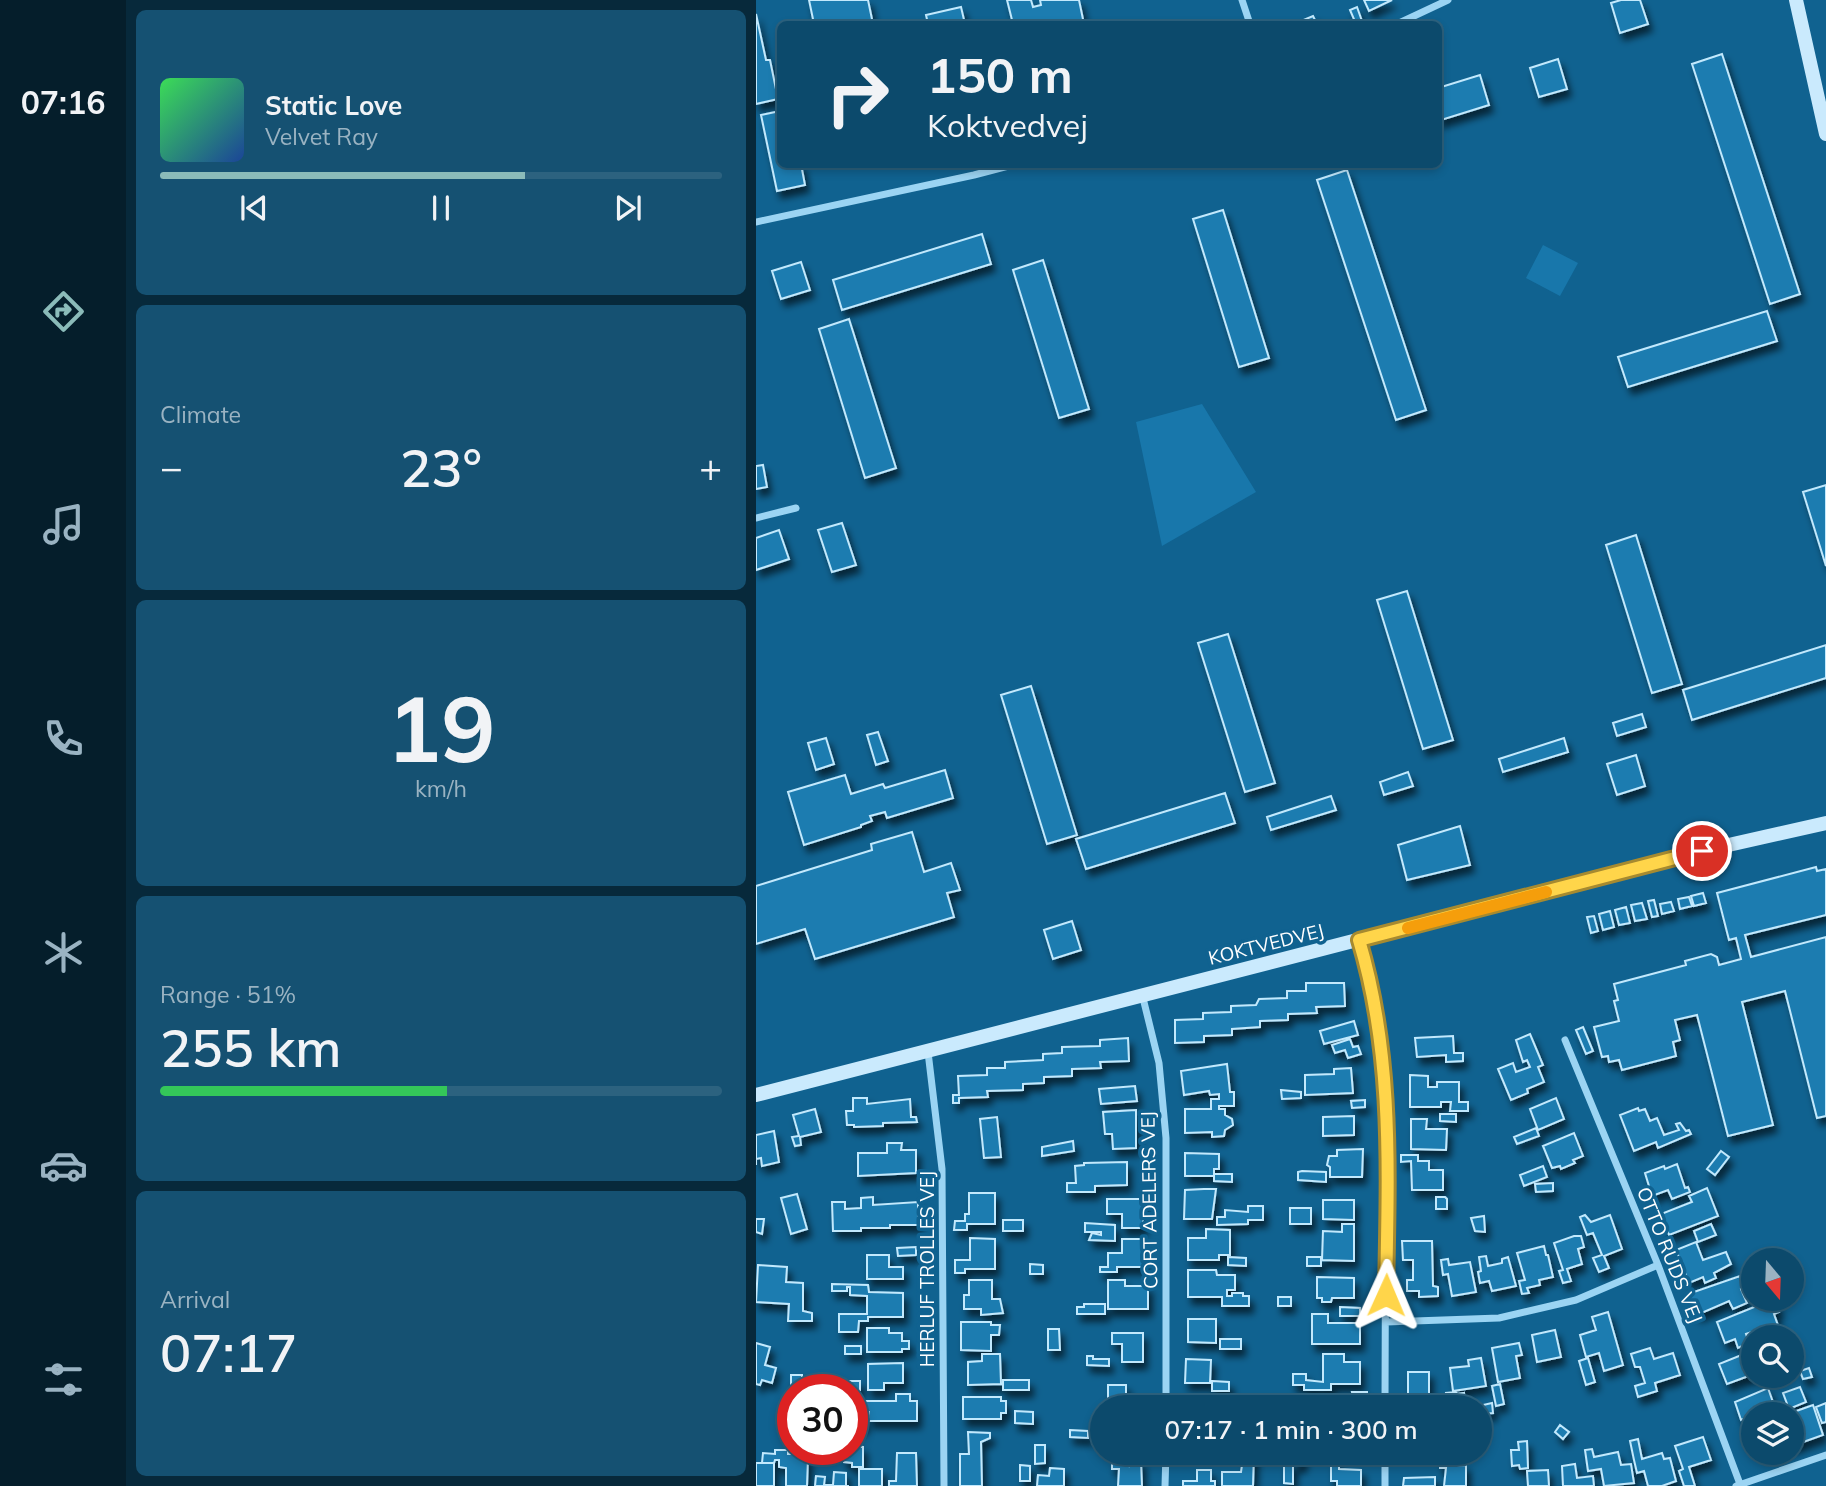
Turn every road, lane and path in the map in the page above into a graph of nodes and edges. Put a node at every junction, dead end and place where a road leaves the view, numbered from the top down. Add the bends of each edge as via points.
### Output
1 (1242, 0) edge
2 (1448, 0) edge
3 (1796, 0) edge
4 (1249, 21) edge
5 (1403, 21) edge
6 (1826, 134) edge
7 (1002, 168) edge
8 (756, 222) edge
9 (796, 508) dead end
10 (756, 518) edge
11 (1826, 823) edge
12 (1359, 940) junction
13 (1142, 995) junction
14 (1565, 1040) dead end
15 (928, 1052) junction
16 (756, 1095) edge
17 (1658, 1265) junction
18 (1386, 1322) junction
19 (1166, 1395) edge
20 (1385, 1395) edge
21 (1826, 1455) edge
22 (1166, 1465) edge
23 (1385, 1465) edge
24 (1738, 1485) edge
25 (944, 1486) edge
26 (1165, 1486) edge
27 (1385, 1486) edge

1 - 4 street
2 - 5 street
3 - 6 street
7 - 8 street
9 - 10 street
11 - 12 street, KOKTVEDVEJ
12 - 13 street, KOKTVEDVEJ
12 - 18 street via 1377,1008 1386,1087
13 - 15 street, KOKTVEDVEJ
13 - 19 street, CORT ADELERS VEJ via 1159,1063 1167,1138
14 - 17 street, OTTO RUDS VEJ
15 - 16 street, KOKTVEDVEJ
15 - 25 street, HERLUF TROLLES VEJ via 943,1169
17 - 18 street via 1576,1300 1499,1318
17 - 24 street, OTTO RUDS VEJ
18 - 20 street
21 - 24 street
22 - 26 street
23 - 27 street

